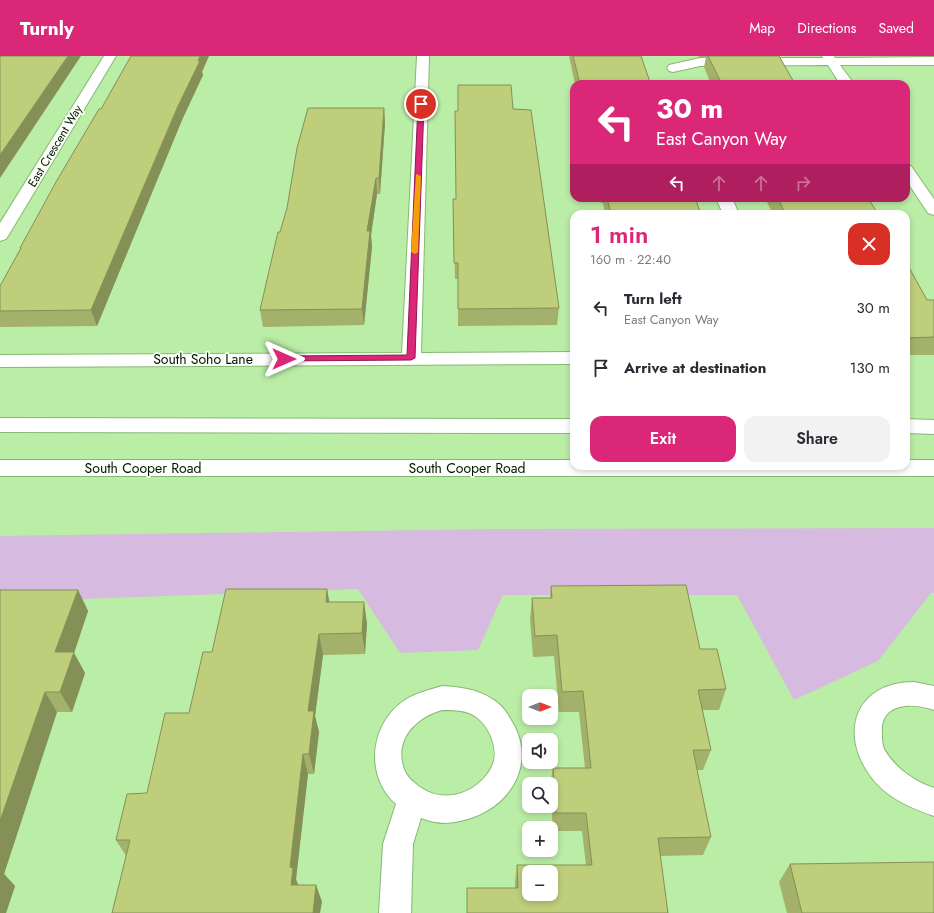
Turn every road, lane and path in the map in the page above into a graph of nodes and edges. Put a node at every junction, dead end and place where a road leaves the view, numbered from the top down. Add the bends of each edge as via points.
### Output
1 (110, 56) edge
2 (423, 56) edge
3 (667, 56) edge
4 (829, 59) edge
5 (934, 61) edge
6 (738, 62) junction
7 (934, 70) edge
8 (675, 74) junction
9 (744, 74) junction
10 (843, 79) edge
11 (910, 175) edge
12 (934, 210) edge
13 (0, 236) edge
14 (411, 358) junction
15 (570, 358) edge
16 (0, 361) edge
17 (0, 425) edge
18 (570, 426) edge
19 (910, 426) edge
20 (934, 426) edge
21 (0, 468) edge
22 (570, 468) edge
23 (910, 468) edge
24 (934, 468) edge
25 (934, 698) edge
26 (412, 800) junction
27 (934, 802) edge
28 (395, 913) edge

1 - 13 street, East Crescent Way
2 - 14 street
3 - 8 street
4 - 5 street
4 - 6 street
4 - 10 street
6 - 8 street via 700,62
6 - 9 street
7 - 10 street via 869,71
8 - 9 street
9 - 10 street
11 - 12 street
14 - 15 street, South Soho Lane
14 - 16 street, South Soho Lane
17 - 18 street
19 - 20 street
21 - 22 street, South Cooper Road
23 - 24 street, South Cooper Road
25 - 27 street via 906,693 888,698 875,708 868,721 868,738 873,756 886,774 904,789 924,800
26 - 26 street via 430,808 450,810 469,806 487,797 500,783 507,767 509,749 504,732 495,718 481,706 462,700 442,698 423,704 406,714 394,730 388,748 389,767 398,785
26 - 28 street via 398,844

